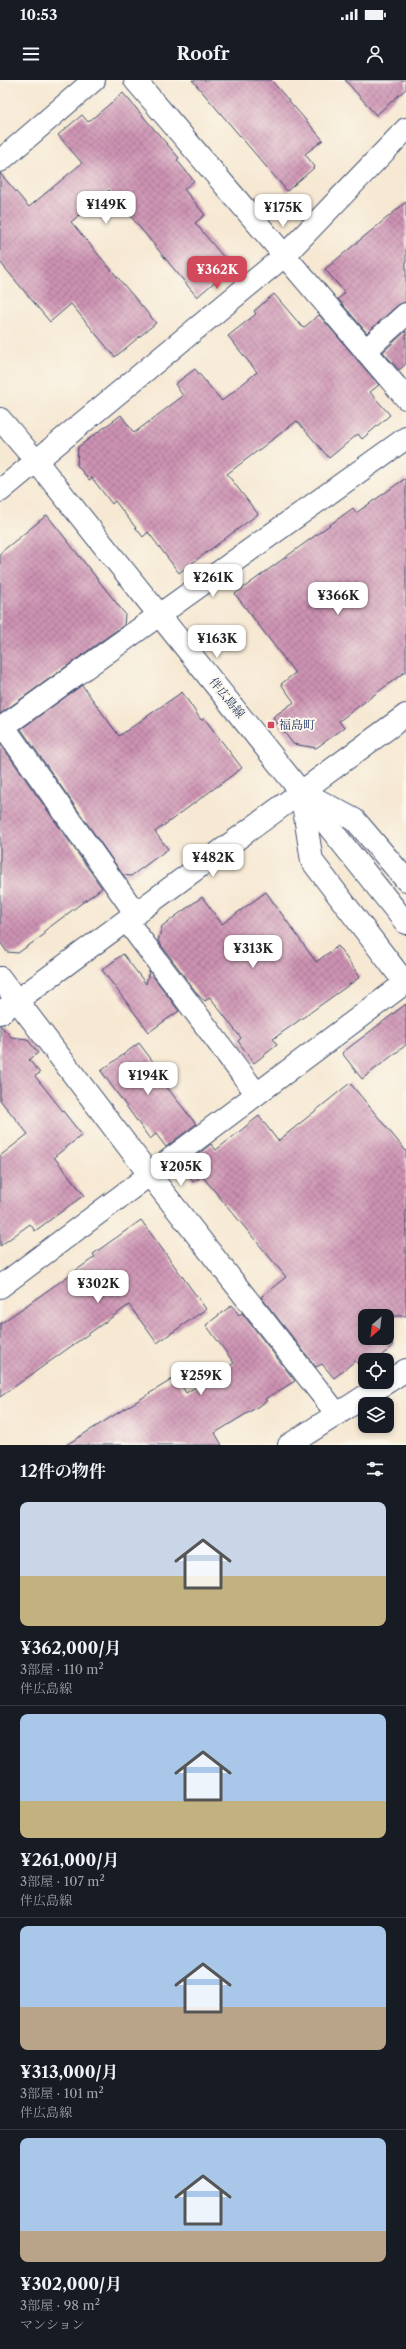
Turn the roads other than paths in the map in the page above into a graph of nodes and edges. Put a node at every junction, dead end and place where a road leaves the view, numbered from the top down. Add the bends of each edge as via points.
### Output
1 (94, 80) edge
2 (135, 80) edge
3 (406, 129) edge
4 (4, 150) edge
5 (284, 256) junction
6 (406, 314) edge
7 (365, 350) junction
8 (406, 398) edge
9 (0, 419) edge
10 (406, 438) edge
11 (36, 461) junction
12 (0, 491) edge
13 (160, 616) junction
14 (406, 715) edge
15 (2, 728) edge
16 (301, 791) junction
17 (406, 880) edge
18 (132, 918) junction
19 (406, 923) edge
20 (0, 978) edge
21 (405, 984) edge
22 (17, 1001) junction
23 (0, 1013) edge
24 (256, 1093) junction
25 (149, 1174) junction
26 (0, 1287) edge
27 (406, 1370) edge
28 (337, 1414) junction
29 (289, 1445) edge

1 - 4 street
2 - 5 street
3 - 5 street
5 - 7 street
5 - 11 street
6 - 7 street
7 - 8 street
9 - 11 street, 伴広島線
10 - 13 street
11 - 12 street
11 - 13 street, 伴広島線
13 - 15 street
13 - 16 street, 伴広島線
14 - 16 street
15 - 18 street
16 - 17 street via 355,820
16 - 18 street
16 - 19 street, 伴広島線
16 - 21 street via 312,861
18 - 22 street
18 - 24 street
20 - 22 street
21 - 24 street
22 - 23 street
22 - 25 street
24 - 25 street
25 - 26 street
25 - 28 street
27 - 28 street
28 - 29 street

